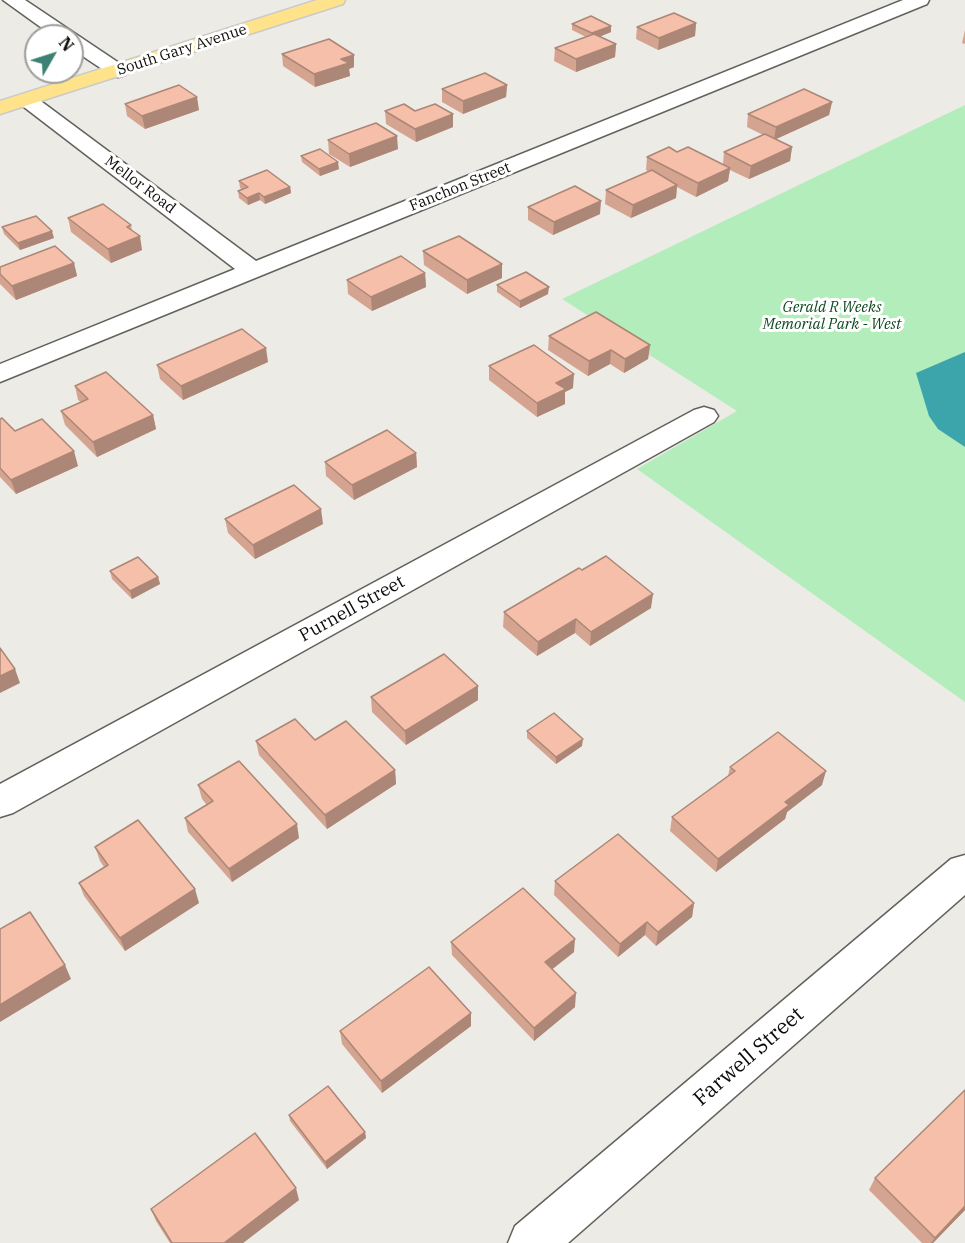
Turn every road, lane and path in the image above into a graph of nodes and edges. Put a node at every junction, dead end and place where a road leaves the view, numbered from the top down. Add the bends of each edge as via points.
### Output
1 (12, 0) edge
2 (336, 0) edge
3 (920, 0) edge
4 (48, 24) edge
5 (84, 48) edge
6 (118, 71) junction
7 (27, 100) junction
8 (0, 108) edge
9 (253, 271) junction
10 (0, 374) edge
11 (704, 416) dead end
12 (0, 802) edge
13 (965, 871) edge
14 (532, 1243) edge

1 - 4 street
2 - 6 main road, South Gary Avenue
3 - 9 street, Fanchon Street
5 - 6 street
6 - 7 main road, South Gary Avenue
7 - 8 main road, South Gary Avenue
7 - 9 street, Mellor Road
9 - 10 street, Fanchon Street
11 - 12 street, Purnell Street
13 - 14 street, Farwell Street

